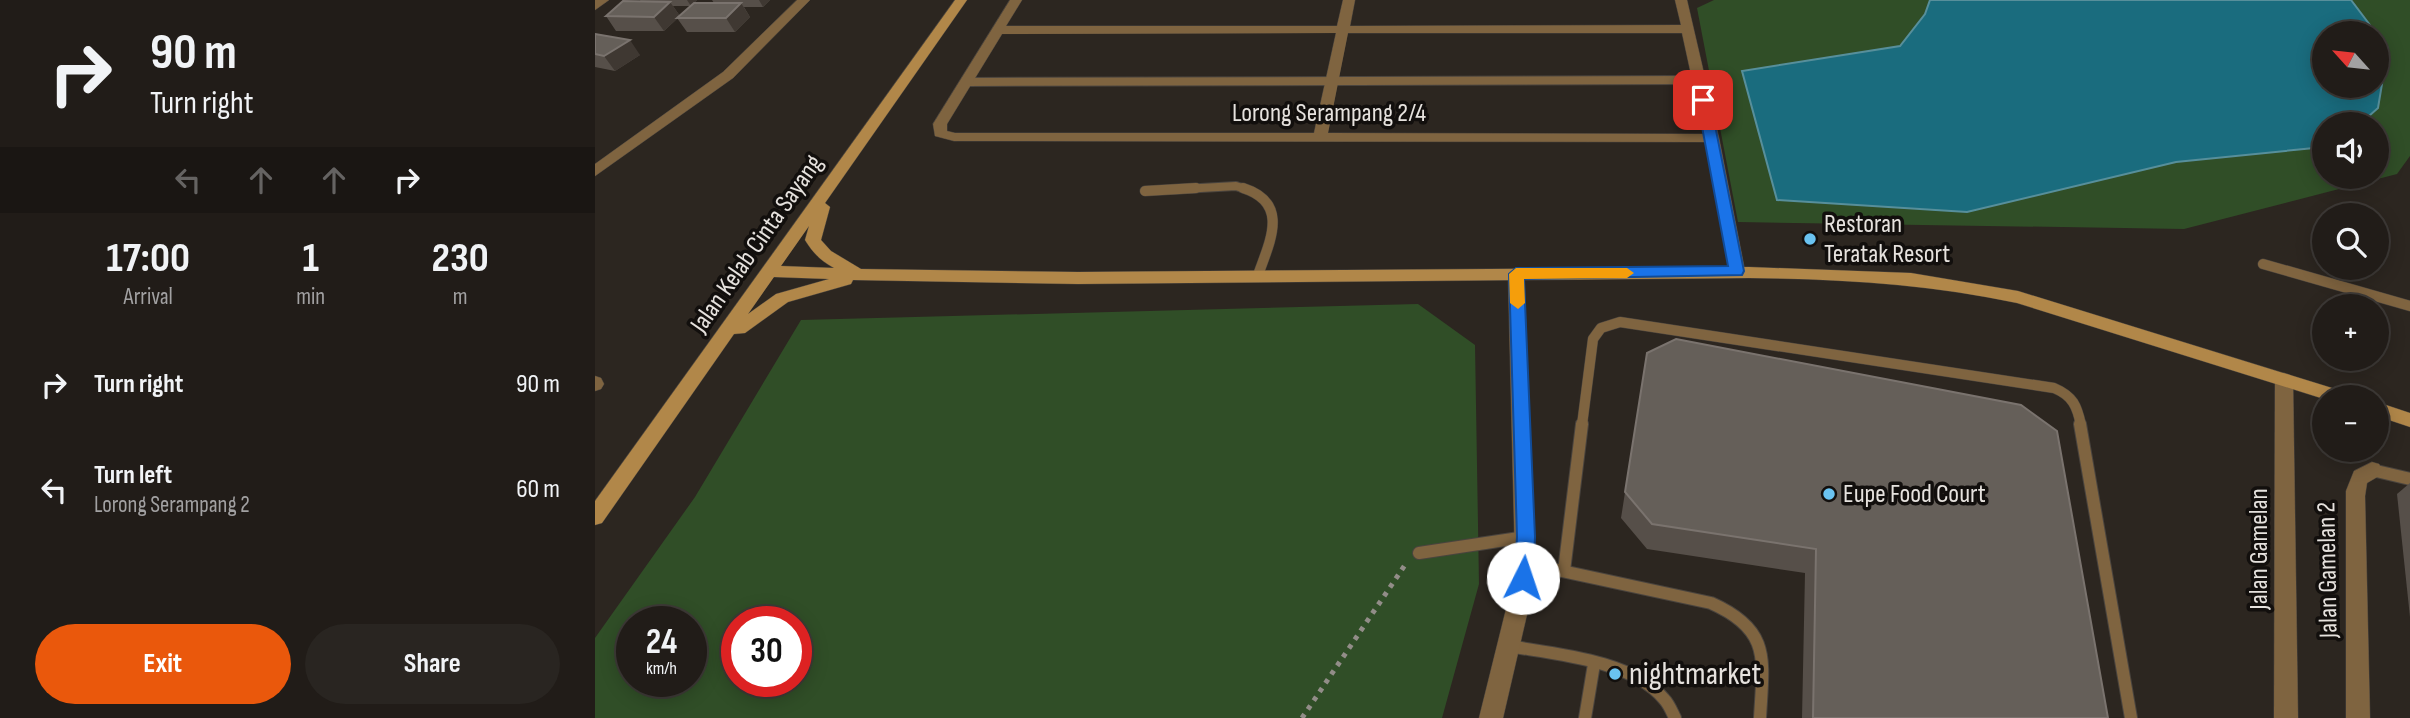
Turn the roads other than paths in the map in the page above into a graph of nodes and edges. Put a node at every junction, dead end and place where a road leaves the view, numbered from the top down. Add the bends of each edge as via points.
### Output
1 (603, 0) edge
2 (804, 0) edge
3 (961, 0) edge
4 (1016, 0) edge
5 (1349, 0) edge
6 (1681, 0) edge
7 (595, 6) edge
8 (1343, 29) junction
9 (1688, 29) junction
10 (999, 30) junction
11 (1699, 80) junction
12 (1333, 81) junction
13 (967, 82) junction
14 (1320, 138) junction
15 (1712, 138) junction
16 (595, 171) edge
17 (828, 187) junction
18 (1145, 191) dead end
19 (2263, 264) dead end
20 (772, 271) junction
21 (1737, 271) junction
22 (1516, 274) junction
23 (862, 275) junction
24 (1258, 275) junction
25 (2410, 306) edge
26 (709, 360) junction
27 (2284, 380) junction
28 (2312, 389) edge
29 (2389, 413) edge
30 (2410, 420) edge
31 (2372, 470) joint
32 (2410, 479) edge
33 (595, 517) edge
34 (1526, 537) junction
35 (1419, 553) road end
36 (1525, 563) junction
37 (1564, 571) junction
38 (1508, 646) junction
39 (1594, 664) junction
40 (1491, 718) edge
41 (1585, 718) edge
42 (1675, 718) edge
43 (1760, 718) edge
44 (2131, 718) edge
45 (2286, 718) edge
46 (2358, 718) edge

1 - 7 street
2 - 16 street via 728,75
3 - 17 main road, Jalan Kelab Cinta Sayang
4 - 10 street
5 - 8 street
6 - 9 street
8 - 9 street
8 - 10 street
8 - 12 street
9 - 11 street
10 - 13 street
11 - 12 lane
11 - 15 street
12 - 13 lane
12 - 14 street
13 - 14 street, Lorong Serampang 2/4 via 940,124 945,136
14 - 15 street, Lorong Serampang 2/4
15 - 21 street
17 - 20 main road, Jalan Kelab Cinta Sayang
17 - 23 main road via 813,240 829,259
18 - 24 lane via 1236,186 1263,197 1275,218
19 - 25 lane
20 - 23 main road
20 - 26 main road, Jalan Kelab Cinta Sayang
21 - 22 main road
21 - 27 main road via 1905,277 1981,288
22 - 24 main road
22 - 34 street
23 - 24 main road
23 - 26 main road via 782,298 741,327
26 - 33 main road, Jalan Kelab Cinta Sayang
27 - 28 main road
27 - 45 street, Jalan Gamelan
29 - 30 main road
31 - 32 lane, Jalan Gamelan 2
31 - 46 street, Jalan Gamelan 2 via 2361,474 2355,496
34 - 35 lane
34 - 36 street
36 - 37 lane
36 - 38 street
37 - 43 lane via 1732,610 1749,623 1759,641
37 - 44 lane via 1594,335 1603,326 1620,322 2054,388 2077,405
38 - 39 lane
38 - 40 street
39 - 41 lane
39 - 42 lane via 1630,674 1653,687 1671,705

